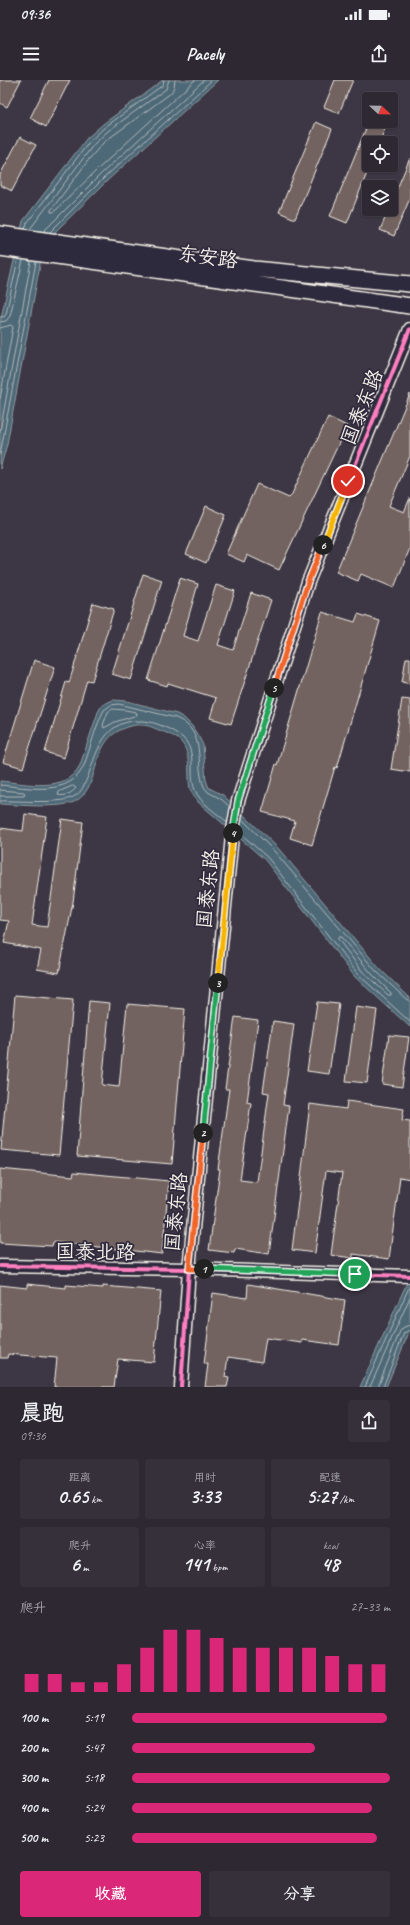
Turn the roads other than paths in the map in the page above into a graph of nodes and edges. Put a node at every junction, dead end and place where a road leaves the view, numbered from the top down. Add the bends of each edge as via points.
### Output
1 (1, 241) edge
2 (79, 251) junction
3 (410, 284) edge
4 (410, 306) edge
5 (410, 329) edge
6 (0, 1266) edge
7 (189, 1269) junction
8 (410, 1276) edge
9 (181, 1387) edge

1 - 2 main road, 东安路
2 - 3 main road, 东安路
2 - 4 main road, 东安路
5 - 7 street, 国泰东路 via 308,582 238,801 232,836
6 - 7 street, 国泰北路
7 - 8 street, 国泰北路
7 - 9 street, 国泰东路

